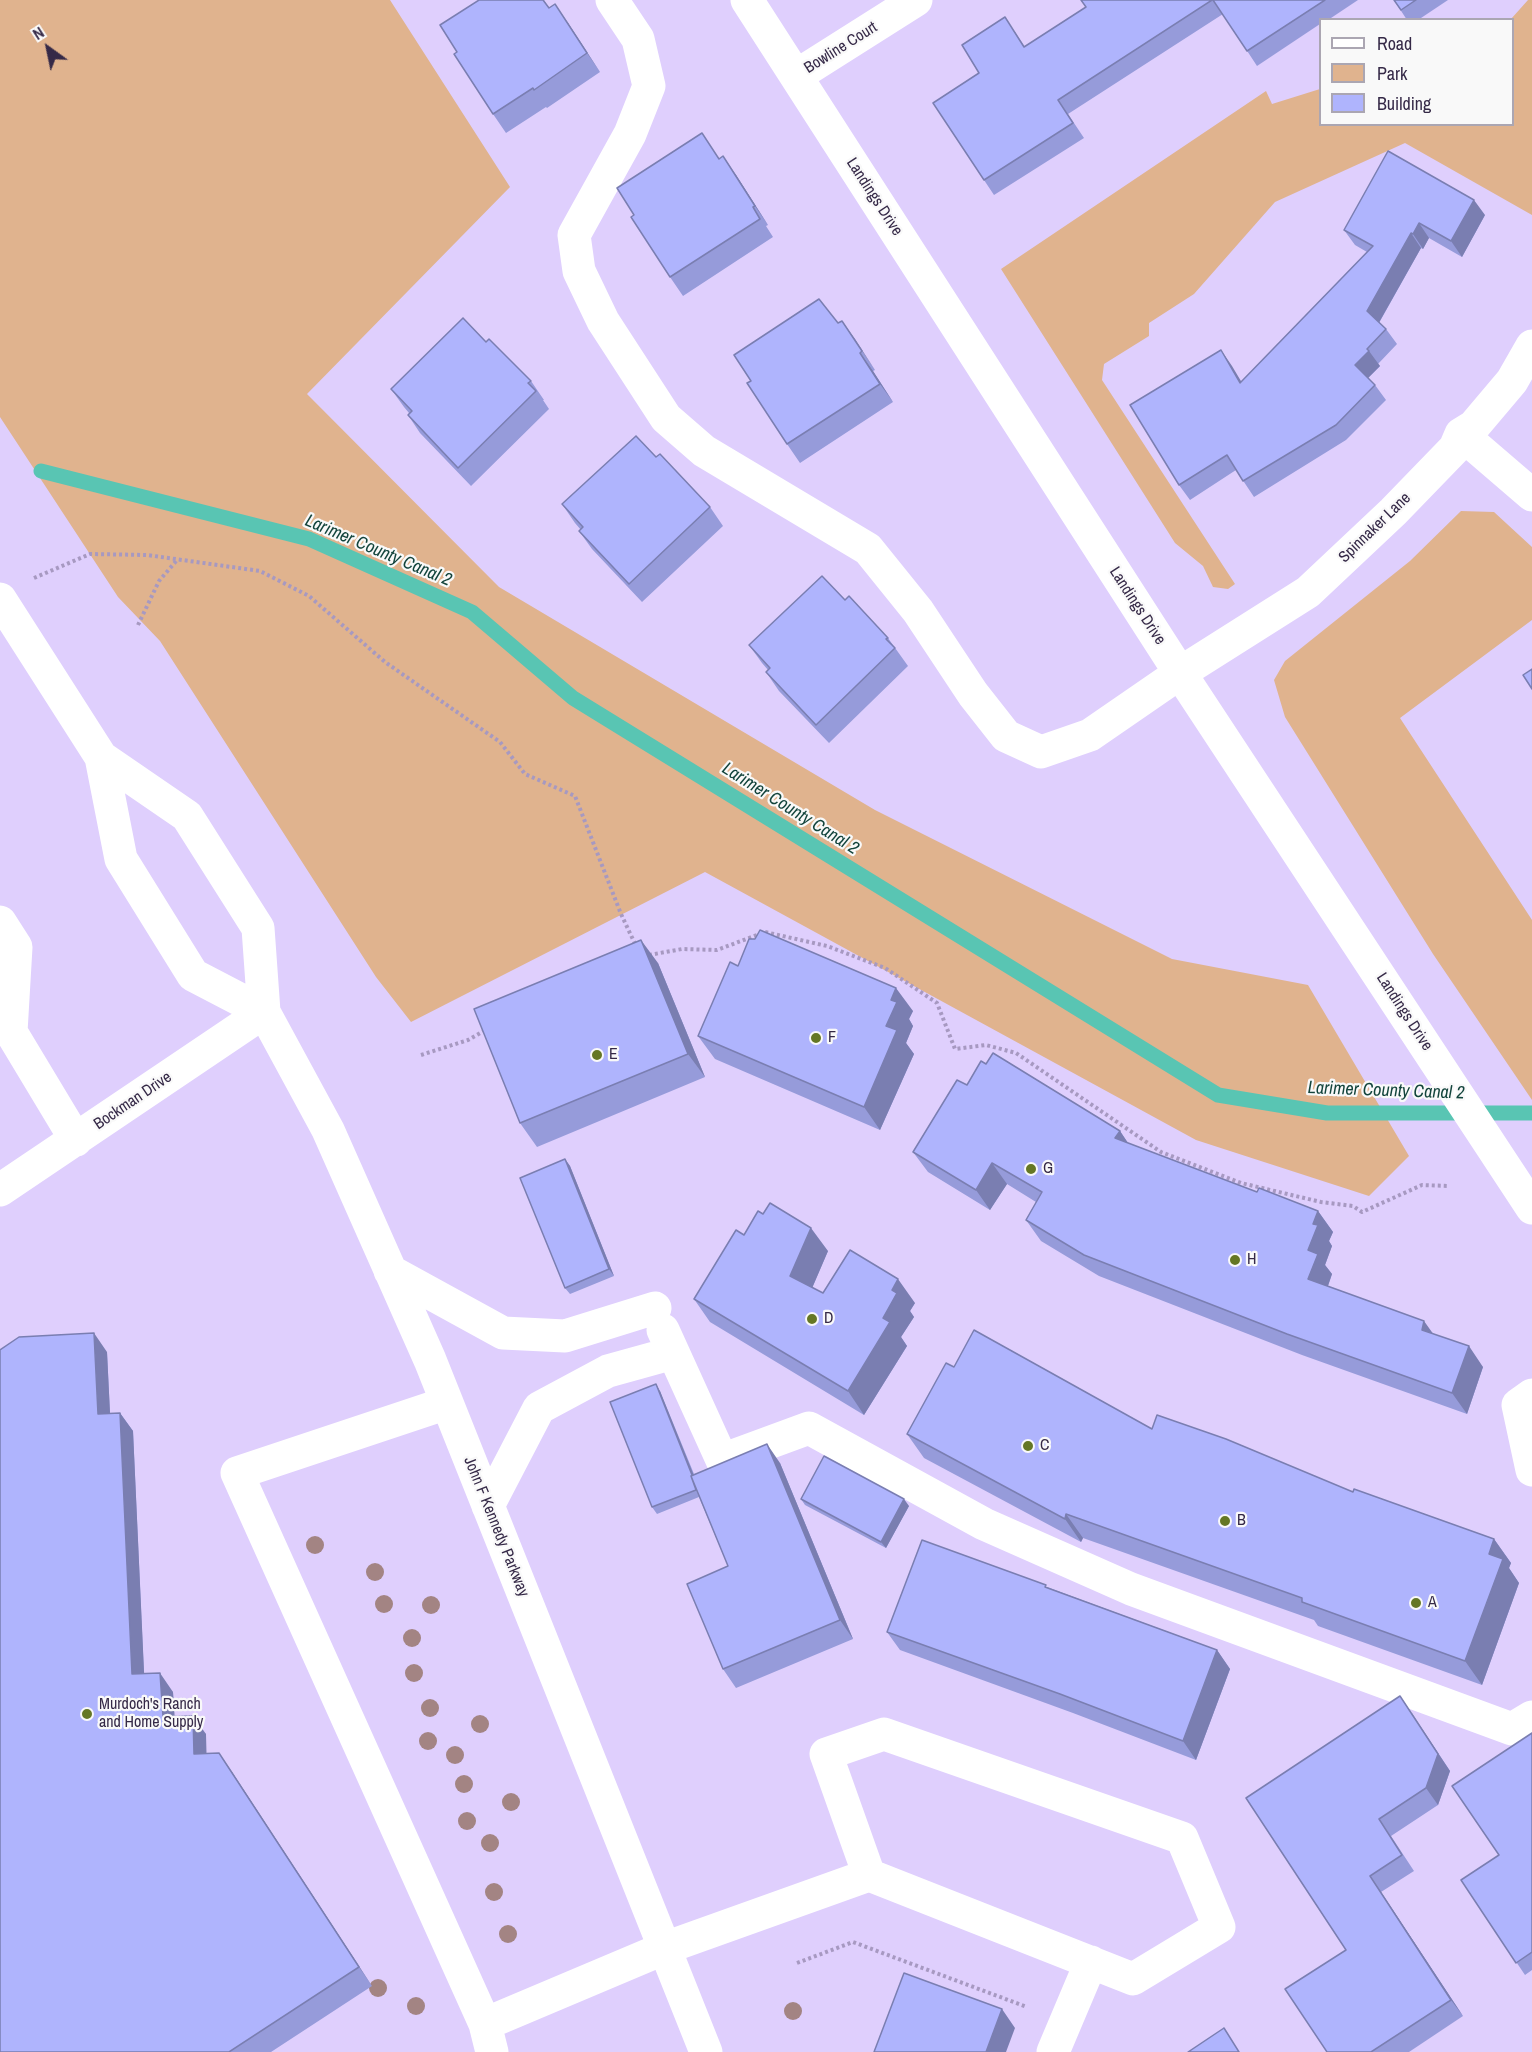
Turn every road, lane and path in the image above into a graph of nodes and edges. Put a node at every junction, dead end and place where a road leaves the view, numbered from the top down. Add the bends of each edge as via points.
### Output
1 (612, 0) edge
2 (747, 0) edge
3 (916, 0) edge
4 (796, 76) junction
5 (1532, 346) edge
6 (1461, 434) junction
7 (1532, 495) edge
8 (177, 560) junction
9 (29, 580) dead end
10 (0, 600) edge
11 (138, 625) dead end
12 (1180, 673) junction
13 (101, 757) junction
14 (0, 922) edge
15 (636, 946) edge
16 (642, 957) edge
17 (264, 1012) junction
18 (496, 1023) edge
19 (421, 1054) dead end
20 (76, 1140) junction
21 (1448, 1186) dead end
22 (0, 1190) edge
23 (1532, 1208) edge
24 (390, 1271) junction
25 (664, 1330) junction
26 (1532, 1395) edge
27 (447, 1403) junction
28 (1532, 1470) edge
29 (488, 1506) junction
30 (1532, 1717) edge
31 (869, 1875) junction
32 (664, 1948) junction
33 (1090, 1962) junction
34 (797, 1963) dead end
35 (1034, 2010) dead end
36 (488, 2038) edge
37 (706, 2052) edge
38 (1053, 2052) edge

1 - 12 street, Spinnaker Lane via 638,39 649,86 630,134 574,235 579,270 603,321 666,418 705,451 868,549 918,611 1006,736 1041,752 1090,735
2 - 4 street, Landings Drive
3 - 4 street, Bowline Court
4 - 12 street, Landings Drive
5 - 6 street, Spinnaker Lane via 1512,381 1474,426
6 - 7 street
6 - 12 street, Spinnaker Lane via 1455,448 1308,592
8 - 9 path via 90,554
8 - 11 path via 159,581
8 - 15 path via 260,571 309,596 385,662 500,742 525,774 575,796
10 - 13 street, John F Kennedy Parkway
12 - 23 street, Landings Drive
13 - 17 street, John F Kennedy Parkway via 121,859 193,975
13 - 17 street, John F Kennedy Parkway via 188,816 258,928
14 - 20 street via 16,946 10,1032
16 - 21 path via 682,949 717,950 765,932 827,946 885,968 937,1003 955,1049 986,1045 1016,1053 1161,1152 1241,1183 1353,1206 1362,1212 1422,1185
17 - 20 street, Bockman Drive
17 - 24 street, John F Kennedy Parkway via 328,1130
18 - 19 path via 468,1040
20 - 22 street, Bockman Drive
24 - 25 street via 503,1333 566,1336
24 - 27 street, John F Kennedy Parkway
25 - 29 street via 608,1371 539,1408
25 - 30 street via 722,1460 809,1428 984,1524 1131,1589 1512,1730
26 - 28 street via 1518,1405
27 - 29 street, John F Kennedy Parkway
27 - 36 street via 237,1473
29 - 32 street, John F Kennedy Parkway
31 - 32 street
31 - 33 street
31 - 33 street via 826,1754 884,1734 1182,1839 1219,1928 1133,1979
32 - 36 street
32 - 37 street, John F Kennedy Parkway
33 - 38 street
34 - 35 path via 854,1942

